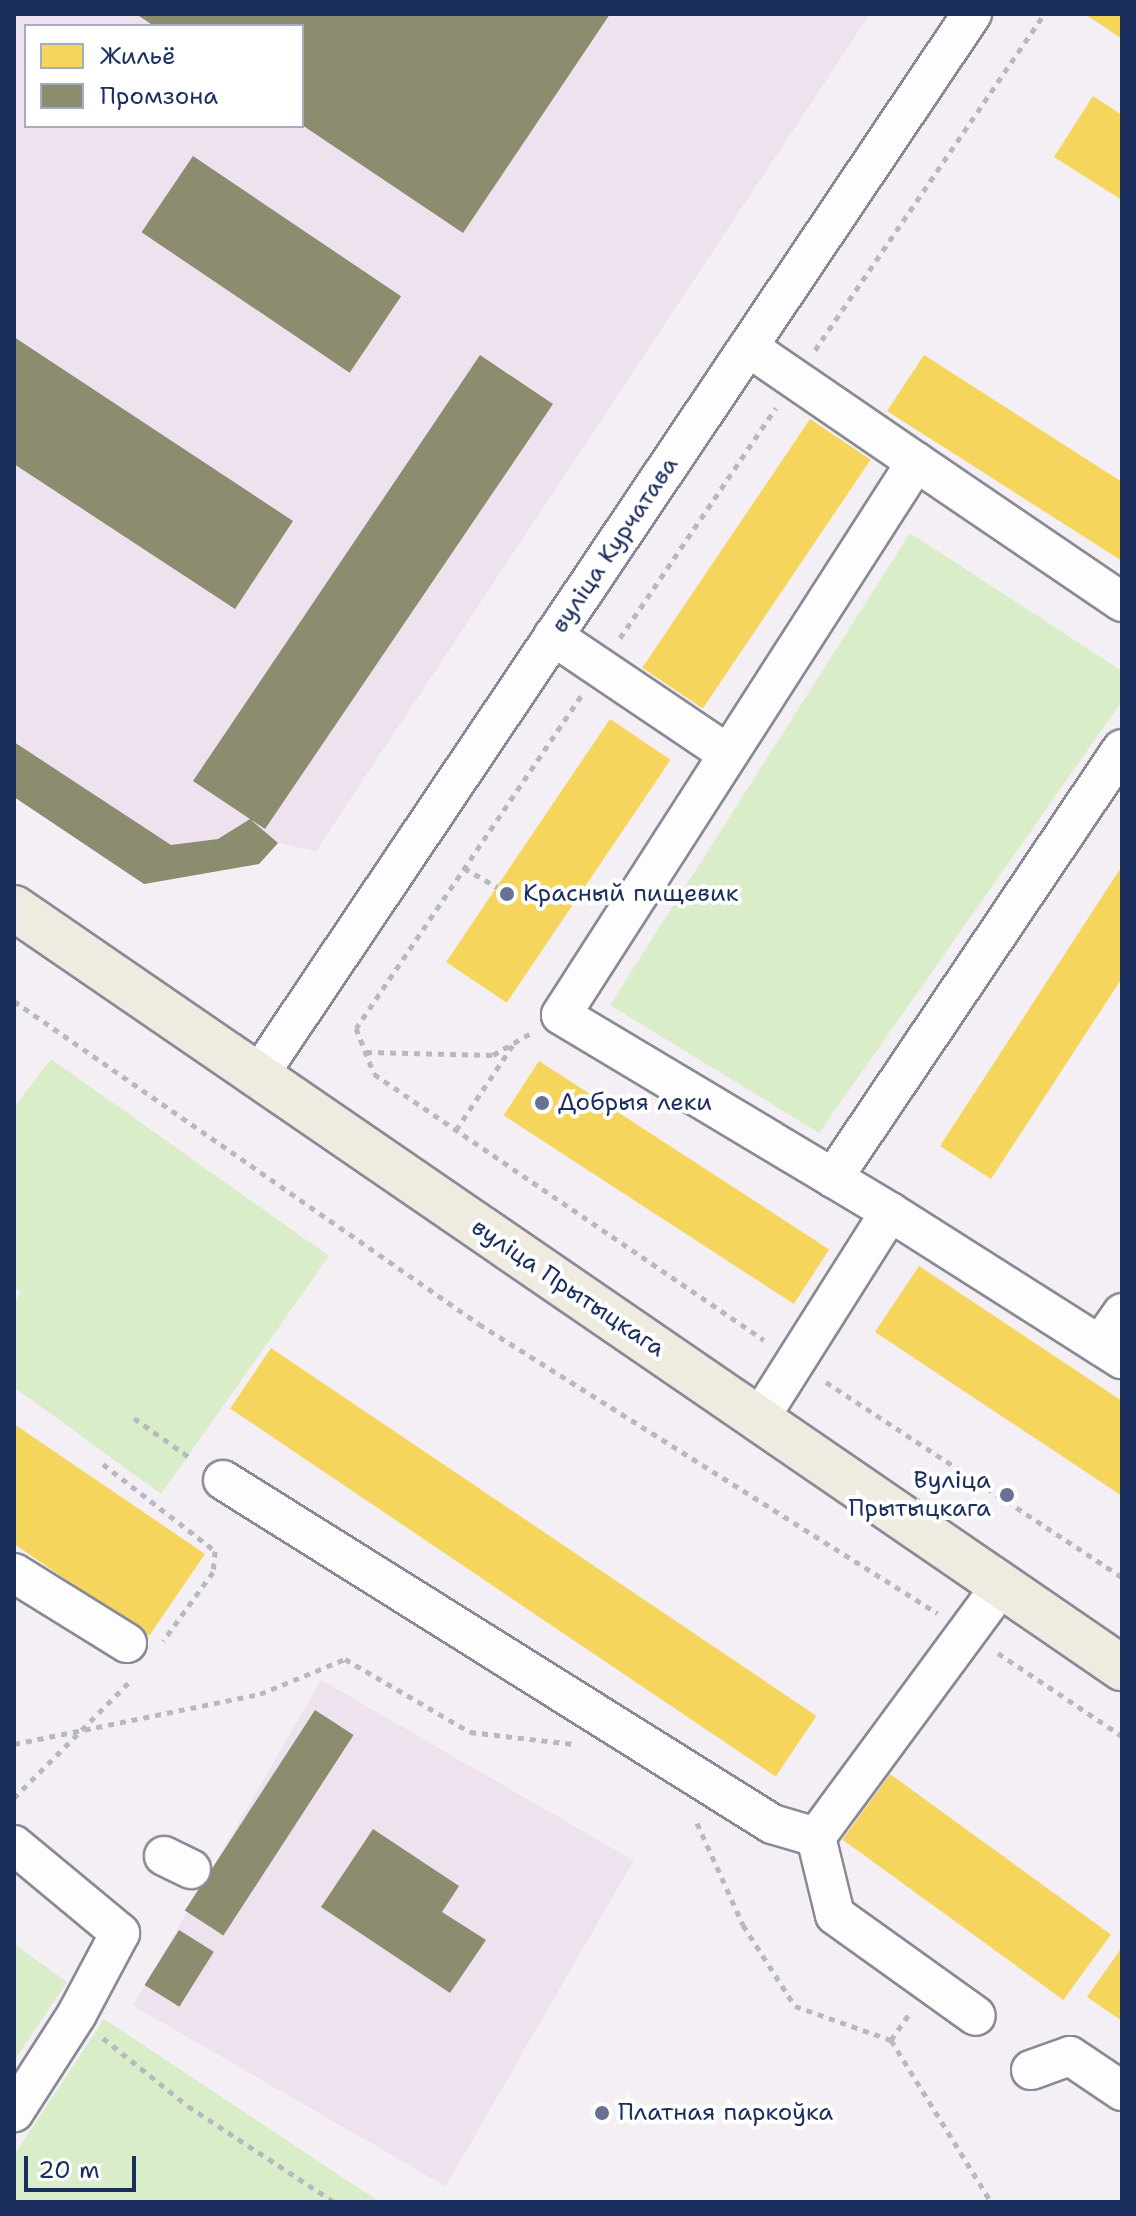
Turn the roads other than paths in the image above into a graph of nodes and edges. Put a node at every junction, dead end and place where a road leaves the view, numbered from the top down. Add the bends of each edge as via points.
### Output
1 (972, 14) edge
2 (748, 347) junction
3 (916, 462) junction
4 (1122, 602) edge
5 (553, 636) junction
6 (1122, 749) edge
7 (728, 754) junction
8 (14, 908) edge
9 (258, 1076) junction
10 (833, 1178) junction
11 (890, 1212) junction
12 (1122, 1313) edge
13 (1111, 1352) edge
14 (759, 1419) junction
15 (223, 1480) road end
16 (14, 1573) edge
17 (1001, 1586) junction
18 (139, 1657) road end
19 (1122, 1668) edge
20 (816, 1837) junction
21 (14, 1845) edge
22 (976, 2016) dead end
23 (1031, 2070) dead end
24 (1122, 2091) edge
25 (14, 2112) edge

1 - 2 street, вуліца Курчатава
2 - 3 street
2 - 5 street, вуліца Курчатава
3 - 4 street
3 - 7 street
5 - 7 street
5 - 9 street, вуліца Курчатава
6 - 10 street
7 - 10 street via 561,1015
8 - 9 main road, вуліца Прытыцкага
9 - 14 main road, вуліца Прытыцкага
10 - 11 street
11 - 13 street
11 - 14 street
12 - 13 street
14 - 17 main road, вуліца Прытыцкага
15 - 20 street via 772,1824
16 - 18 street
17 - 19 main road, вуліца Прытыцкага
17 - 20 street
20 - 22 street via 835,1915
21 - 25 street via 120,1933 77,2014
23 - 24 street via 1070,2056

